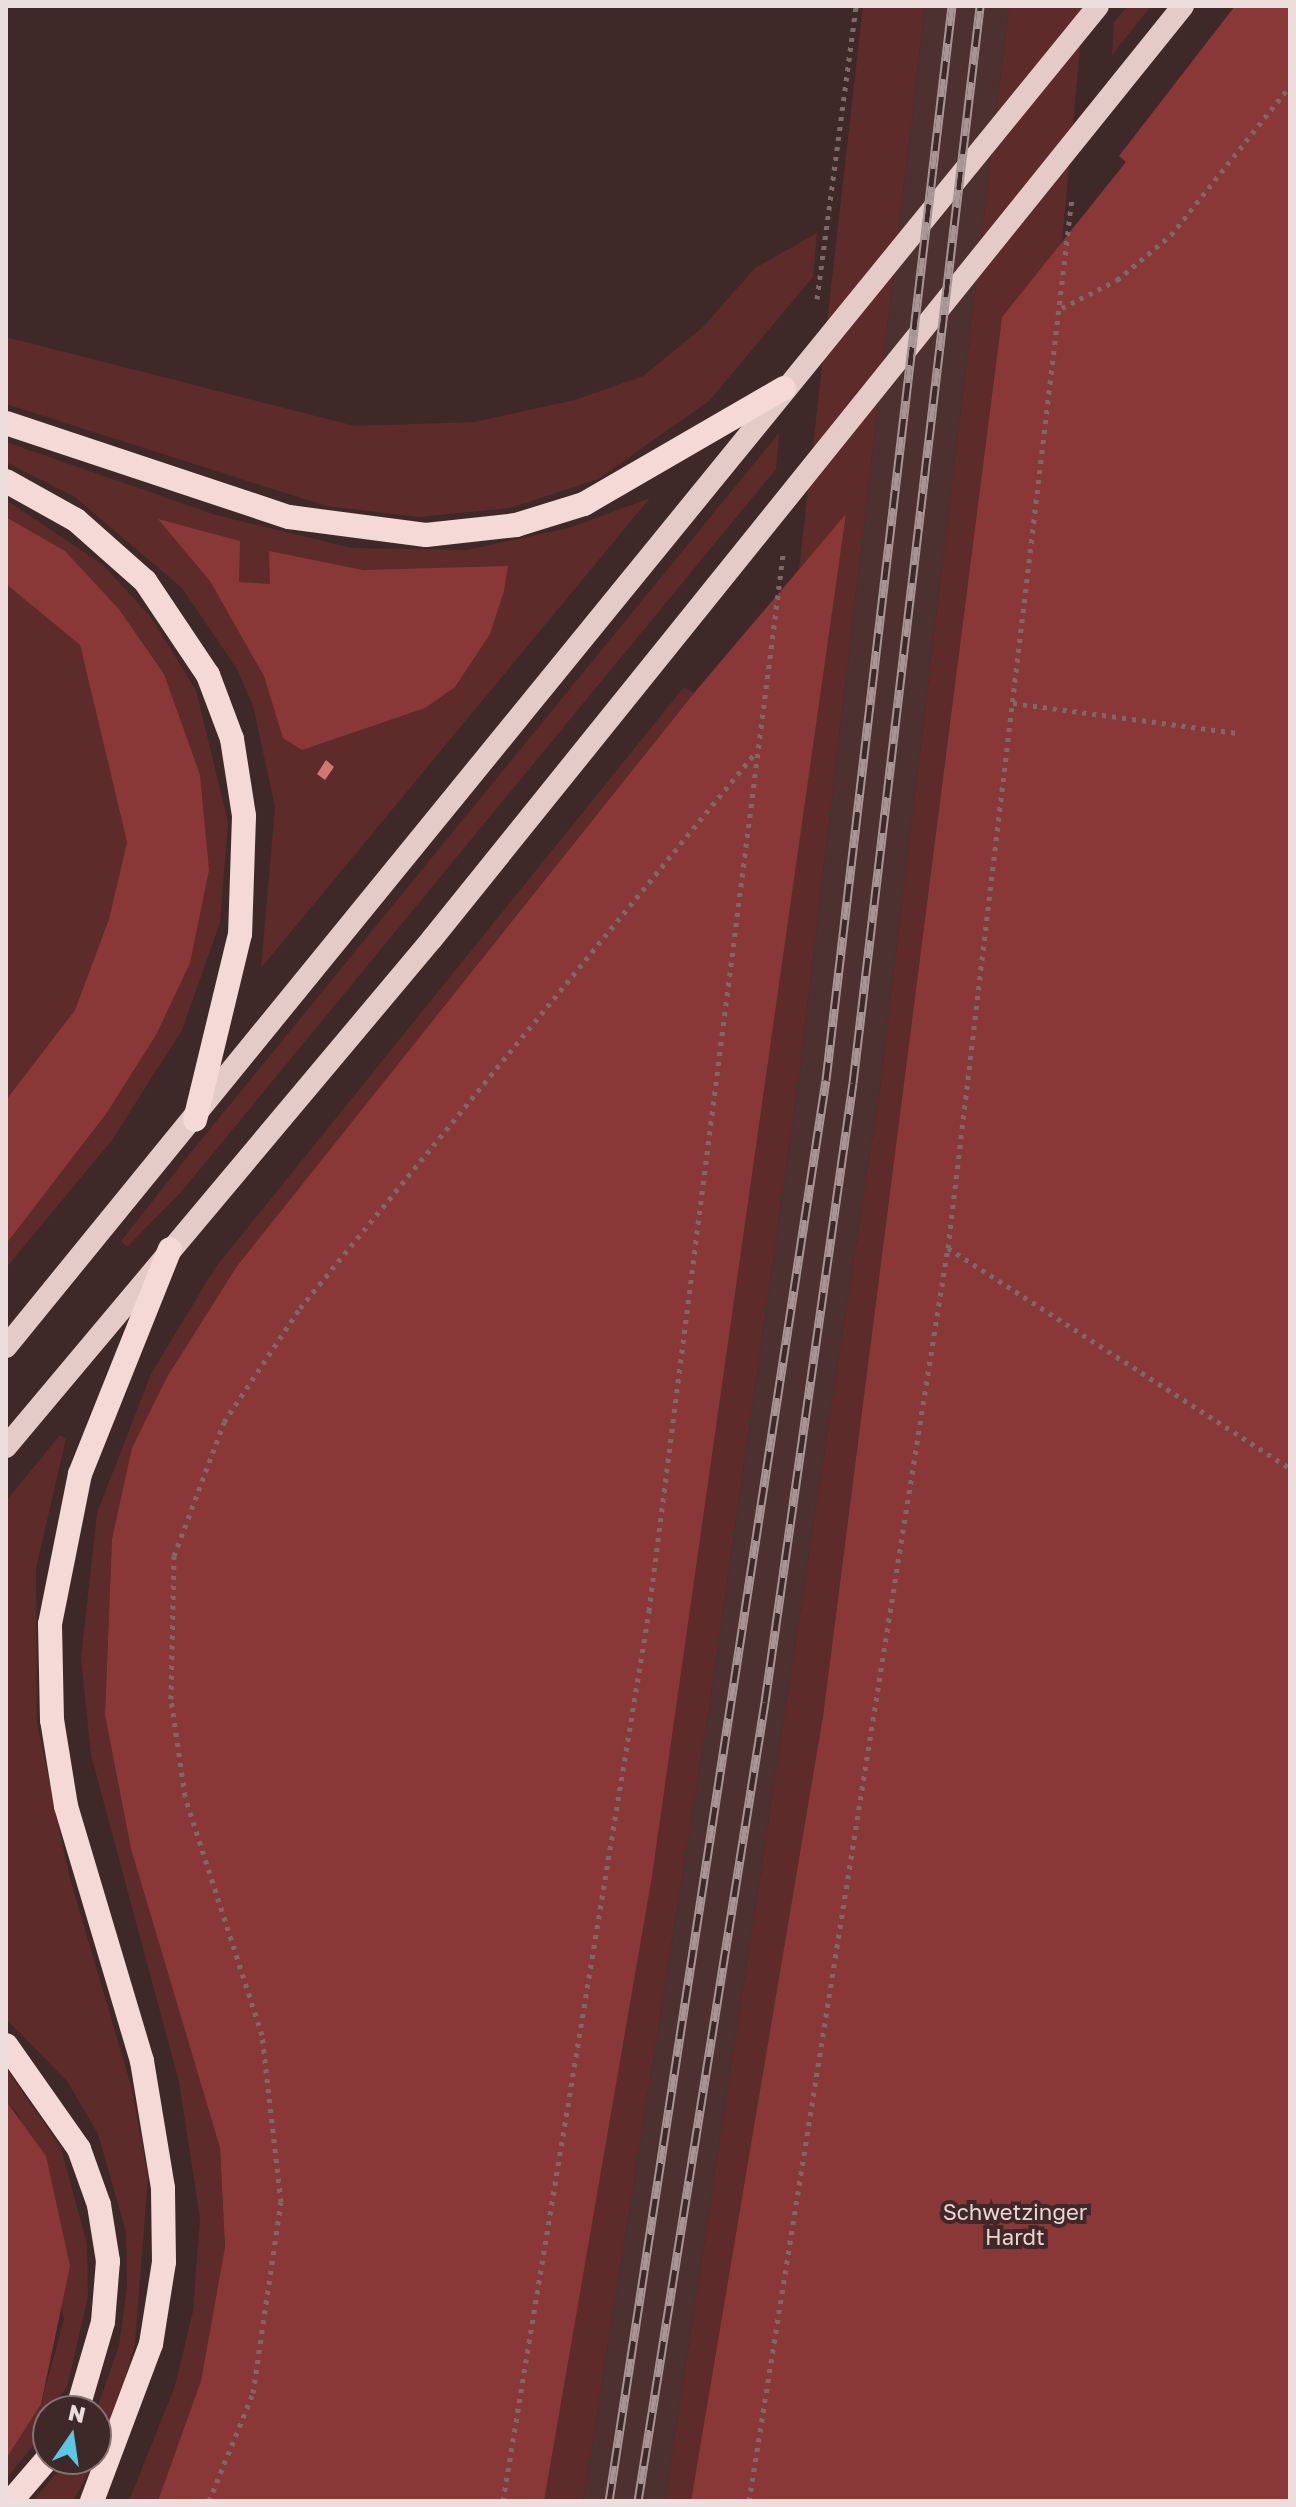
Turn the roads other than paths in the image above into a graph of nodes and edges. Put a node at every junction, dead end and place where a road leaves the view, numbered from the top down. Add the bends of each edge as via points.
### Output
1 (1098, 6) edge
2 (1183, 6) edge
3 (784, 388) junction
4 (6, 423) edge
5 (6, 481) edge
6 (195, 1120) junction
7 (170, 1249) junction
8 (6, 1347) edge
9 (6, 1447) edge
10 (6, 2045) edge
11 (82, 2395) edge
12 (33, 2475) edge
13 (11, 2501) edge
14 (92, 2501) edge

1 - 3 highway
2 - 7 highway via 771,509 432,939
3 - 4 highway via 584,504 516,525 426,535 289,517
3 - 6 highway via 306,972
5 - 6 highway via 76,520 145,581 208,675 232,739 244,816 240,934
6 - 8 highway
7 - 9 highway
7 - 14 highway via 80,1474 50,1624 52,1720 66,1806 142,2061 163,2188 164,2262 151,2344
10 - 11 highway via 79,2149 99,2205 108,2261 103,2322
12 - 13 highway

